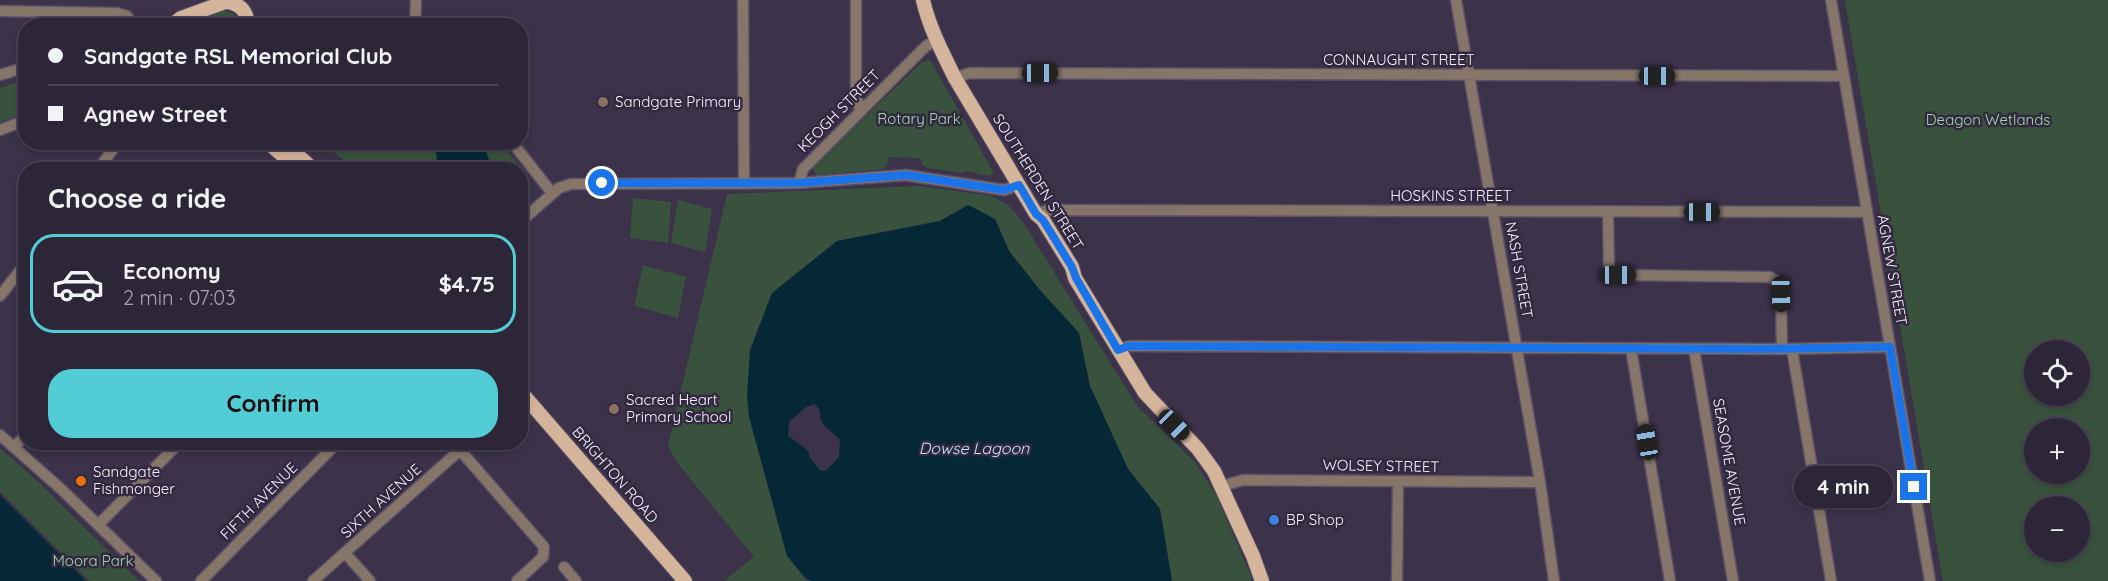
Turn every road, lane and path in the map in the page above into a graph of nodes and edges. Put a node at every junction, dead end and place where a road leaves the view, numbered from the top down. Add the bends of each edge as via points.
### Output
1 (416, 0) edge
2 (743, 0) edge
3 (856, 0) edge
4 (1456, 0) edge
5 (1831, 0) edge
6 (230, 1) edge
7 (923, 3) edge
8 (246, 5) edge
9 (0, 11) edge
10 (128, 18) edge
11 (181, 18) edge
12 (415, 18) edge
13 (938, 39) junction
14 (18, 69) edge
15 (0, 75) edge
16 (1470, 75) junction
17 (1844, 76) junction
18 (955, 78) junction
19 (860, 110) junction
20 (18, 123) edge
21 (0, 130) edge
22 (293, 150) edge
23 (518, 150) edge
24 (306, 162) edge
25 (528, 162) edge
26 (528, 162) edge
27 (799, 183) junction
28 (744, 184) junction
29 (1019, 185) junction
30 (552, 193) junction
31 (1493, 211) junction
32 (1608, 212) junction
33 (1867, 212) junction
34 (1036, 214) junction
35 (528, 215) edge
36 (18, 273) edge
37 (0, 297) edge
38 (1517, 346) junction
39 (1890, 347) junction
40 (1631, 349) junction
41 (1694, 349) junction
42 (1787, 349) junction
43 (1118, 350) junction
44 (528, 401) edge
45 (0, 435) edge
46 (18, 443) edge
47 (14, 447) junction
48 (172, 450) edge
49 (330, 450) edge
50 (460, 450) joint
51 (1398, 481) junction
52 (1540, 482) junction
53 (1222, 486) junction
54 (99, 524) junction
55 (345, 553) junction
56 (564, 567) dead end
57 (326, 577) edge
58 (156, 581) edge
59 (201, 581) edge
60 (313, 581) edge
61 (370, 581) edge
62 (517, 581) edge
63 (576, 581) edge
64 (685, 581) edge
65 (1262, 581) edge
66 (1397, 581) edge
67 (1554, 581) edge
68 (1670, 581) edge
69 (1733, 581) edge
70 (1831, 581) edge
71 (1930, 581) edge

1 - 12 street
2 - 28 street
3 - 19 street via 856,97
4 - 16 street, NASH STREET
5 - 17 street, AGNEW STREET
6 - 8 main road
6 - 11 main road
7 - 13 main road, SOUTHERDEN STREET
9 - 10 street via 117,13
13 - 18 main road, SOUTHERDEN STREET
13 - 19 street, KEOGH STREET
14 - 15 street
16 - 17 street, CONNAUGHT STREET
16 - 18 street, CONNAUGHT STREET via 970,73
16 - 31 street, NASH STREET
17 - 33 street, AGNEW STREET
18 - 29 main road, SOUTHERDEN STREET
19 - 27 street, KEOGH STREET via 803,169
20 - 21 street
22 - 24 main road
23 - 26 street
25 - 30 street
27 - 28 street
27 - 29 street via 906,175 1004,190
28 - 30 street via 571,184
29 - 34 main road, SOUTHERDEN STREET
30 - 35 street
31 - 32 street, HOSKINS STREET
31 - 34 street, HOSKINS STREET via 1048,210
31 - 38 street, NASH STREET
32 - 33 street, HOSKINS STREET
32 - 42 street via 1609,268 1618,275 1770,277 1778,282
33 - 39 street, AGNEW STREET
34 - 43 main road, SOUTHERDEN STREET via 1072,267
36 - 37 street
38 - 40 street
38 - 43 street via 1129,346
38 - 52 street, NASH STREET
39 - 42 street
39 - 71 street, AGNEW STREET
40 - 41 street
40 - 68 street
41 - 42 street
41 - 69 street, SEASOME AVENUE
42 - 70 street
43 - 53 main road, SOUTHERDEN STREET via 1145,393 1206,459
44 - 64 main road, BRIGHTON ROAD
45 - 47 street
46 - 47 street
47 - 54 street
48 - 54 street
49 - 59 street, FIFTH AVENUE
50 - 55 street, SIXTH AVENUE
50 - 62 street via 544,547 543,557
51 - 52 street, WOLSEY STREET
51 - 53 street, WOLSEY STREET via 1243,480
51 - 66 street
52 - 67 street, NASH STREET
53 - 65 main road, SOUTHERDEN STREET
54 - 58 street
55 - 57 street, SIXTH AVENUE
55 - 61 street
56 - 63 street
57 - 60 street, SIXTH AVENUE

